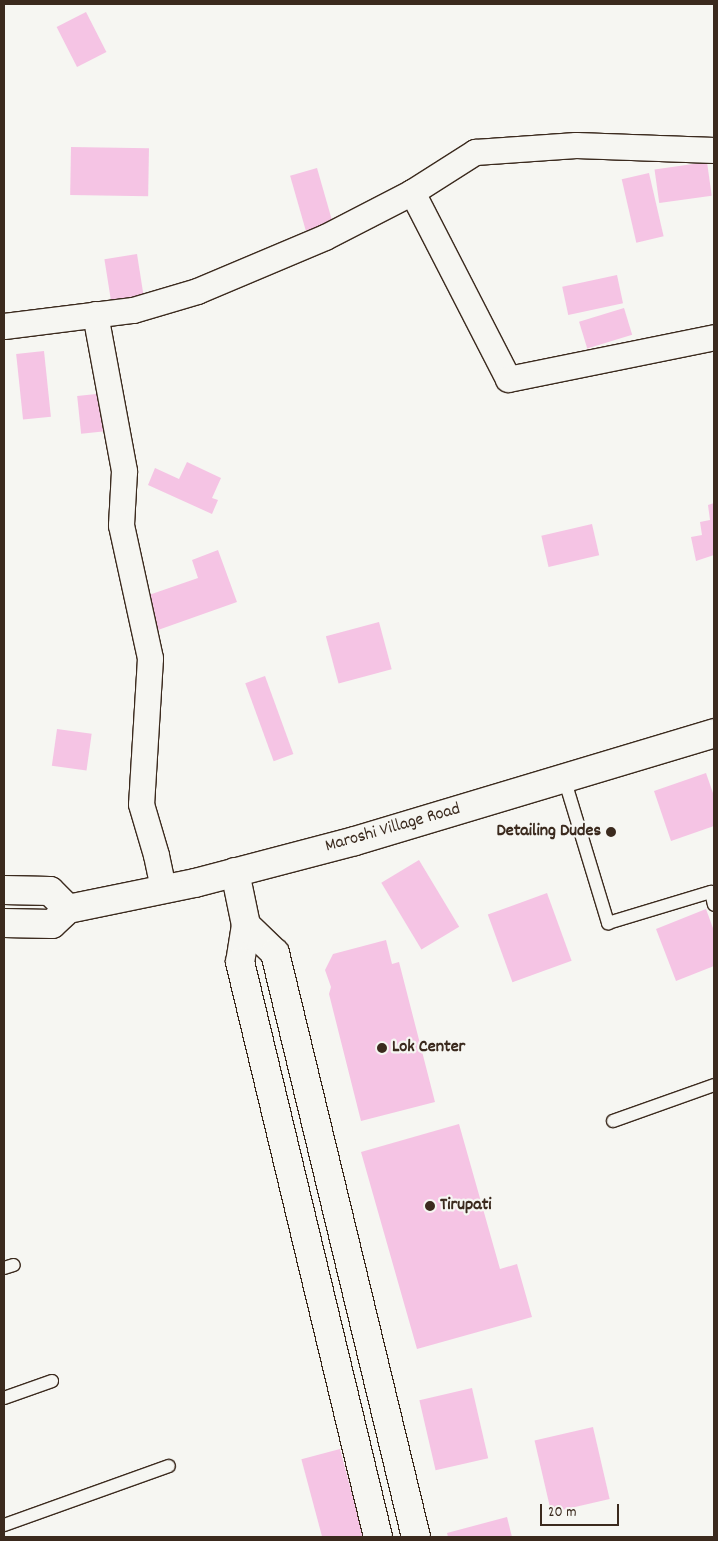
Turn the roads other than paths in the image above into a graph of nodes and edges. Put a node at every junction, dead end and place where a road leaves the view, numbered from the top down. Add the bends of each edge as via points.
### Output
1 (714, 150) edge
2 (412, 192) junction
3 (95, 314) junction
4 (4, 326) edge
5 (714, 337) edge
6 (714, 733) edge
7 (564, 778) junction
8 (235, 872) junction
9 (163, 889) junction
10 (4, 890) edge
11 (714, 905) edge
12 (68, 909) junction
13 (4, 923) edge
14 (246, 925) junction
15 (714, 1085) edge
16 (613, 1122) dead end
17 (52, 1381) dead end
18 (4, 1398) edge
19 (169, 1466) dead end
20 (4, 1525) edge
21 (378, 1537) edge
22 (416, 1537) edge

1 - 2 street via 576,145 475,152
2 - 3 street via 324,237 197,291 133,310
2 - 5 street via 508,379
3 - 4 street
3 - 9 street via 124,470 121,526 150,658 142,804
6 - 7 street, Maroshi Village Road
7 - 8 street, Maroshi Village Road via 356,841
7 - 11 lane via 608,924 711,892
8 - 9 street, Maroshi Village Road
8 - 14 street
9 - 12 street, Maroshi Village Road
10 - 12 street via 50,891
12 - 13 street, Maroshi Village Road via 52,924
14 - 21 street via 240,962
14 - 22 street via 275,952
15 - 16 lane
17 - 18 lane
19 - 20 lane

